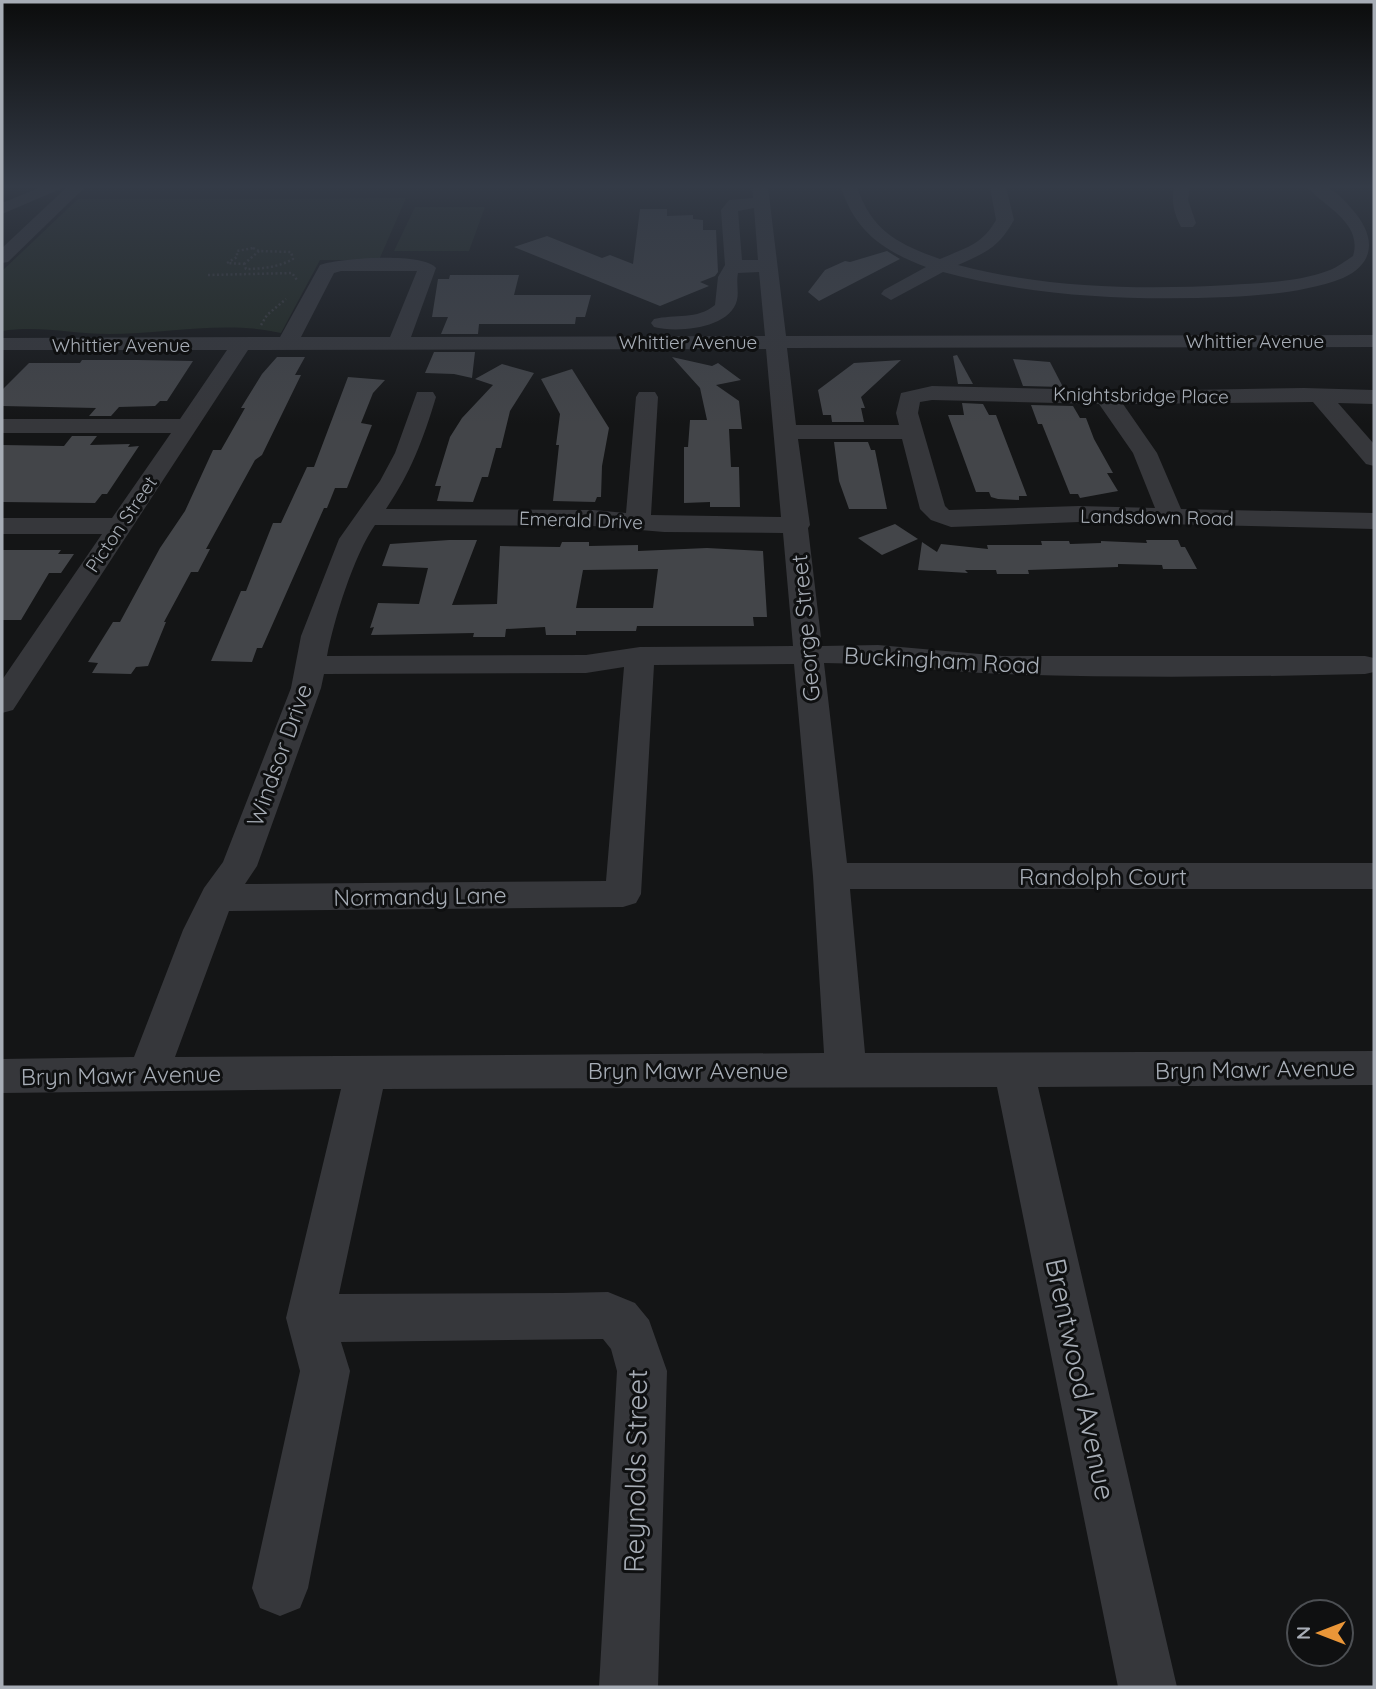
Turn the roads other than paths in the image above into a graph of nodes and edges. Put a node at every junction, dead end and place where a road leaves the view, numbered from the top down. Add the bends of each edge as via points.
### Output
1 (337, 266) edge
2 (420, 266) edge
3 (735, 266) joint
4 (769, 266) joint
5 (941, 266) edge
6 (945, 266) edge
7 (1351, 267) joint
8 (1374, 272) edge
9 (1167, 291) junction
10 (891, 294) dead end
11 (249, 337) junction
12 (777, 341) junction
13 (1374, 341) edge
14 (596, 343) junction
15 (2, 344) edge
16 (398, 344) junction
17 (286, 345) junction
18 (1209, 350) junction
19 (1230, 377) dead end
20 (1104, 396) junction
21 (1244, 396) junction
22 (1319, 396) junction
23 (425, 397) dead end
24 (647, 397) dead end
25 (1374, 397) edge
26 (2, 426) edge
27 (186, 426) junction
28 (785, 432) junction
29 (912, 432) junction
30 (1374, 459) edge
31 (365, 517) junction
32 (1171, 517) junction
33 (638, 520) junction
34 (1374, 521) edge
35 (797, 524) junction
36 (2, 526) edge
37 (120, 526) junction
38 (2, 653) edge
39 (33, 653) junction
40 (806, 654) junction
41 (640, 656) junction
42 (309, 665) junction
43 (1365, 666) dead end
44 (2, 703) edge
45 (831, 876) junction
46 (1374, 876) edge
47 (217, 898) junction
48 (1374, 1068) edge
49 (846, 1069) junction
50 (366, 1071) junction
51 (1014, 1072) junction
52 (2, 1076) edge
53 (148, 1076) junction
54 (310, 1318) junction
55 (280, 1588) dead end
56 (629, 1687) edge
57 (1148, 1687) edge

1 - 17 street via 327,269
2 - 16 street via 427,268
3 - 4 street
3 - 14 street via 726,275 727,303 722,311 671,323 610,323 598,328
4 - 12 street, George Street
5 - 10 street
6 - 9 street via 993,279 1064,289
7 - 8 street
7 - 9 street via 1319,281 1282,288
9 - 18 street
11 - 15 street, Whittier Avenue
11 - 17 street, Whittier Avenue
11 - 27 street, Picton Street
12 - 14 street, Whittier Avenue
12 - 18 street, Whittier Avenue
12 - 28 street, George Street
13 - 18 street, Whittier Avenue
14 - 16 street, Whittier Avenue
16 - 17 street, Whittier Avenue
19 - 21 street
20 - 21 street, Knightsbridge Place
20 - 29 street, Knightsbridge Place via 932,393 909,398
20 - 32 street via 1144,450
21 - 22 street, Knightsbridge Place
22 - 25 street, Knightsbridge Place
22 - 30 street
23 - 31 street, Windsor Drive via 402,462
24 - 33 street
26 - 27 street
27 - 37 street, Picton Street
28 - 29 street
28 - 35 street, George Street
29 - 32 street, Landsdown Road via 930,500 940,515 951,519 1079,514
31 - 33 street, Emerald Drive
31 - 42 street, Windsor Drive via 352,538
32 - 34 street, Landsdown Road
33 - 35 street, Emerald Drive
35 - 40 street, George Street
36 - 37 street
37 - 39 street, Picton Street
38 - 39 street
39 - 44 street, Picton Street
40 - 41 street, Buckingham Road
40 - 43 street, Buckingham Road via 878,654 1002,665
40 - 45 street, George Street
41 - 42 street, Buckingham Road via 586,664
41 - 47 street, Normandy Lane via 623,894
42 - 47 street, Windsor Drive via 306,688 239,866
45 - 46 street, Randolph Court
45 - 49 street, George Street
47 - 53 street, Windsor Drive
48 - 51 street, Bryn Mawr Avenue
49 - 50 street, Bryn Mawr Avenue
49 - 51 street, Bryn Mawr Avenue
50 - 53 street, Bryn Mawr Avenue
50 - 54 street
51 - 57 street, Brentwood Avenue
52 - 53 street, Bryn Mawr Avenue
54 - 55 street via 325,1371
54 - 56 street, Reynolds Street via 562,1317 601,1312 621,1321 634,1340 642,1371

